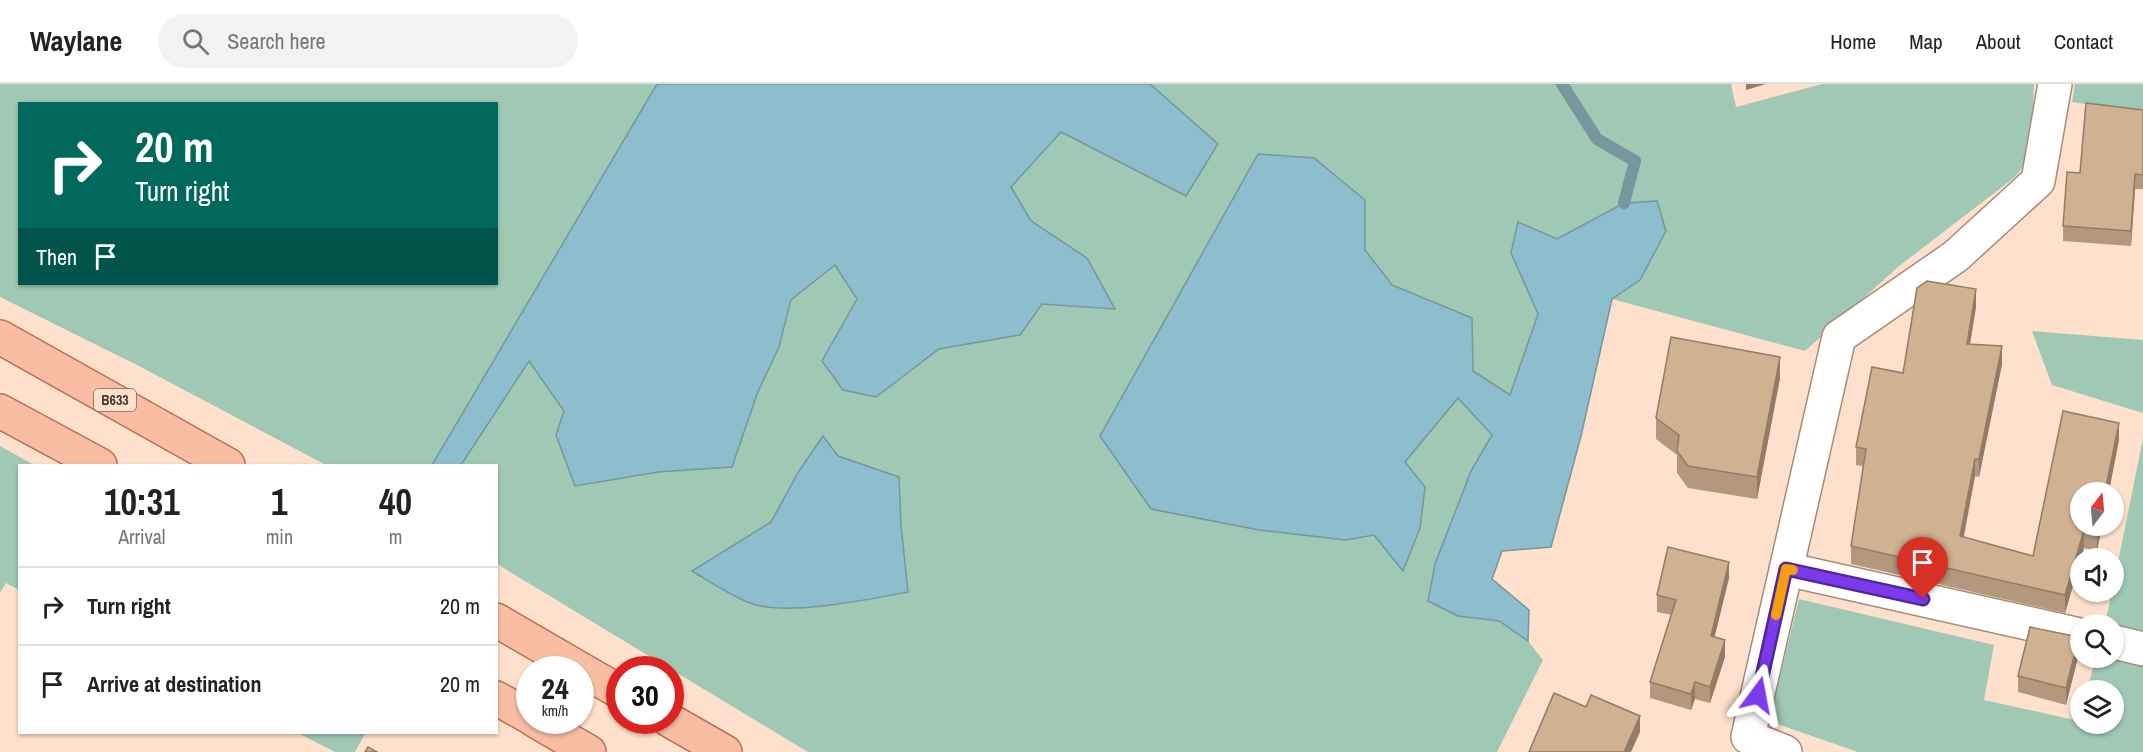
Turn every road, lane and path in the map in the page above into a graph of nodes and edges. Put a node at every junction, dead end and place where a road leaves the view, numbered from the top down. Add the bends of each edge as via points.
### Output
1 (2055, 84) edge
2 (0, 337) edge
3 (0, 411) edge
4 (98, 464) edge
5 (226, 464) edge
6 (1786, 569) junction
7 (498, 621) edge
8 (2070, 633) edge
9 (2124, 644) edge
10 (2143, 649) edge
11 (606, 684) edge
12 (498, 699) edge
13 (516, 709) edge
14 (684, 729) edge
15 (554, 734) edge
16 (573, 748) edge
17 (725, 752) edge
18 (1785, 752) edge

1 - 6 street via 2038,181 1956,256 1839,337
2 - 5 main road, B633
3 - 4 main road
6 - 8 street
6 - 18 street via 1749,737
7 - 11 main road
9 - 10 street
12 - 13 main road
14 - 17 main road
15 - 16 main road

